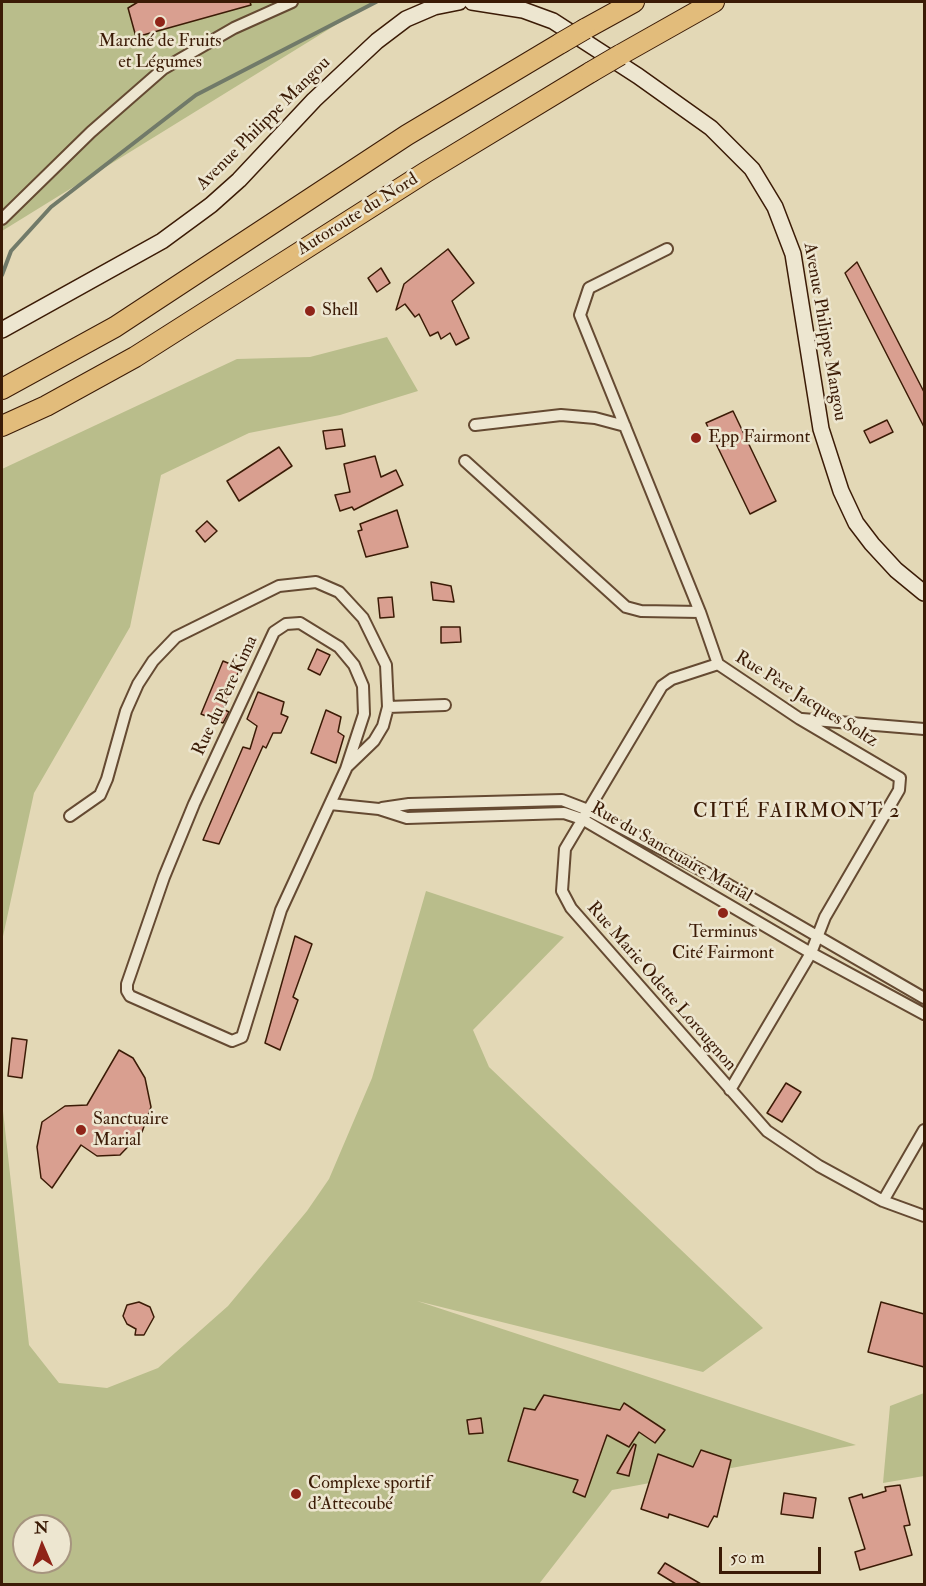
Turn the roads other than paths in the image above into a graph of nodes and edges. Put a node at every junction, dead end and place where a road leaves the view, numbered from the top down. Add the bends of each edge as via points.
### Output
1 (292, 2) edge
2 (459, 2) edge
3 (472, 2) edge
4 (634, 2) edge
5 (714, 2) edge
6 (2, 219) edge
7 (667, 249) dead end
8 (2, 330) edge
9 (2, 389) edge
10 (46, 406) junction
11 (475, 425) dead end
12 (2, 426) edge
13 (625, 426) junction
14 (2, 438) edge
15 (465, 461) dead end
16 (924, 593) edge
17 (700, 612) junction
18 (718, 664) junction
19 (445, 705) dead end
20 (388, 707) junction
21 (800, 719) junction
22 (924, 729) edge
23 (346, 769) junction
24 (330, 804) junction
25 (585, 815) junction
26 (70, 816) dead end
27 (722, 881) junction
28 (712, 895) junction
29 (818, 937) junction
30 (811, 953) junction
31 (924, 998) edge
32 (924, 1014) edge
33 (730, 1090) junction
34 (924, 1130) edge
35 (884, 1201) junction
36 (924, 1216) edge

1 - 6 street via 234,28 163,69
2 - 8 street, Avenue Philippe Mangou via 406,19 377,41 314,100 239,180 162,241
3 - 16 street, Avenue Philippe Mangou via 523,10 553,21 711,128 752,169 775,207 792,254 821,429 842,491 856,523 872,544
4 - 9 highway, bridge via 407,135 115,327
5 - 10 highway, Autoroute du Nord, bridge via 426,172 135,357
7 - 13 street, Rue Père Jacques Soltz via 589,288 579,311
10 - 12 highway, Autoroute du Nord
10 - 14 highway
11 - 13 street via 561,415
13 - 17 street, Rue Père Jacques Soltz
15 - 17 street via 626,607
17 - 18 street, Rue Père Jacques Soltz
18 - 21 street, Rue Père Jacques Soltz
18 - 25 street, Rue Marie Odette Lorougnon via 662,686
19 - 20 street
20 - 23 street via 374,741
20 - 26 street via 386,665 363,618 339,592 316,582 279,586 176,637 153,661 126,711 100,795
21 - 22 street
21 - 29 street, Rue Père Jacques Soltz via 900,778 899,790 825,917
23 - 24 street, Rue du Père Kima
23 - 24 street, Rue du Père Kima via 364,714 363,686 354,665 339,647 300,623 286,624 274,632 194,804 127,984 130,996 232,1041 242,1037 281,910
24 - 25 street, Rue du Sanctuaire Marial via 379,809 409,804 562,800
25 - 27 street, Rue du Sanctuaire Marial
25 - 28 street, Rue du Sanctuaire Marial
25 - 33 street, Rue Marie Odette Lorougnon via 565,849 562,891 570,908
27 - 28 street
27 - 29 street, Rue du Sanctuaire Marial
28 - 30 street, Rue du Sanctuaire Marial
29 - 30 street, Rue Père Jacques Soltz
29 - 31 street, Rue du Sanctuaire Marial
30 - 32 street, Rue du Sanctuaire Marial
30 - 33 street, Rue Père Jacques Soltz
33 - 35 street, Rue Marie Odette Lorougnon via 767,1131 819,1166
34 - 35 street
35 - 36 street, Rue Marie Odette Lorougnon

